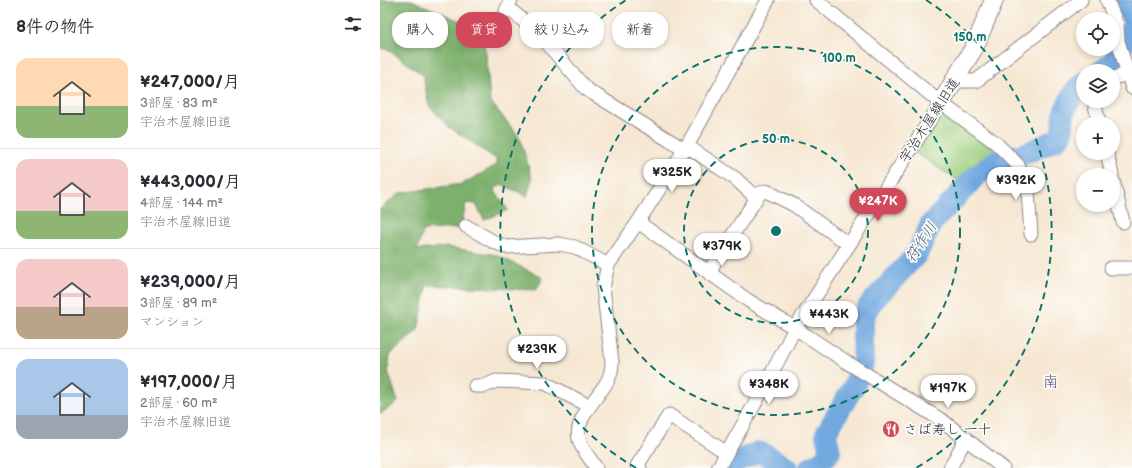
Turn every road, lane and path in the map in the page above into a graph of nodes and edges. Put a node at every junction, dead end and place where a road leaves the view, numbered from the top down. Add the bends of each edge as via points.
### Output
1 (511, 0) edge
2 (768, 0) edge
3 (816, 0) edge
4 (994, 0) edge
5 (1081, 0) edge
6 (1107, 0) edge
7 (1126, 68) junction
8 (1120, 73) edge
9 (954, 81) junction
10 (1132, 88) edge
11 (941, 103) junction
12 (686, 148) junction
13 (756, 198) junction
14 (1120, 209) edge
15 (638, 222) junction
16 (1123, 222) dead end
17 (466, 226) dead end
18 (1031, 234) dead end
19 (848, 244) junction
20 (608, 265) junction
21 (1111, 268) dead end
22 (1132, 268) edge
23 (710, 274) junction
24 (795, 328) junction
25 (475, 386) dead end
26 (589, 406) junction
27 (966, 438) junction
28 (727, 453) junction
29 (596, 468) edge
30 (640, 468) edge
31 (718, 468) edge
32 (950, 468) edge
33 (1003, 468) edge

1 - 12 street via 506,11 513,12 540,35 586,89
2 - 12 street
3 - 11 street
4 - 9 street, 宇治木屋線旧道 via 975,46
5 - 9 street via 976,80
6 - 7 street via 1117,25 1118,41
7 - 8 street
7 - 10 street
9 - 11 street, 宇治木屋線旧道
11 - 18 street via 996,143 1018,165 1028,191
11 - 19 street, 宇治木屋線旧道
12 - 13 street via 736,179
12 - 15 street
13 - 19 street via 766,191 794,205
13 - 23 street via 714,263
14 - 16 street
15 - 20 street
15 - 23 street
17 - 20 street via 506,246 559,244 575,247
19 - 24 street, 宇治木屋線旧道
20 - 26 street via 603,286 612,370 606,384
21 - 22 street
23 - 24 street
24 - 27 street via 943,420
24 - 28 street, 宇治木屋線旧道
25 - 26 street via 485,386 496,381 545,383
26 - 29 street via 578,428 579,439
27 - 32 street
27 - 33 street
28 - 30 street via 669,415 637,466
28 - 31 street, 宇治木屋線旧道

